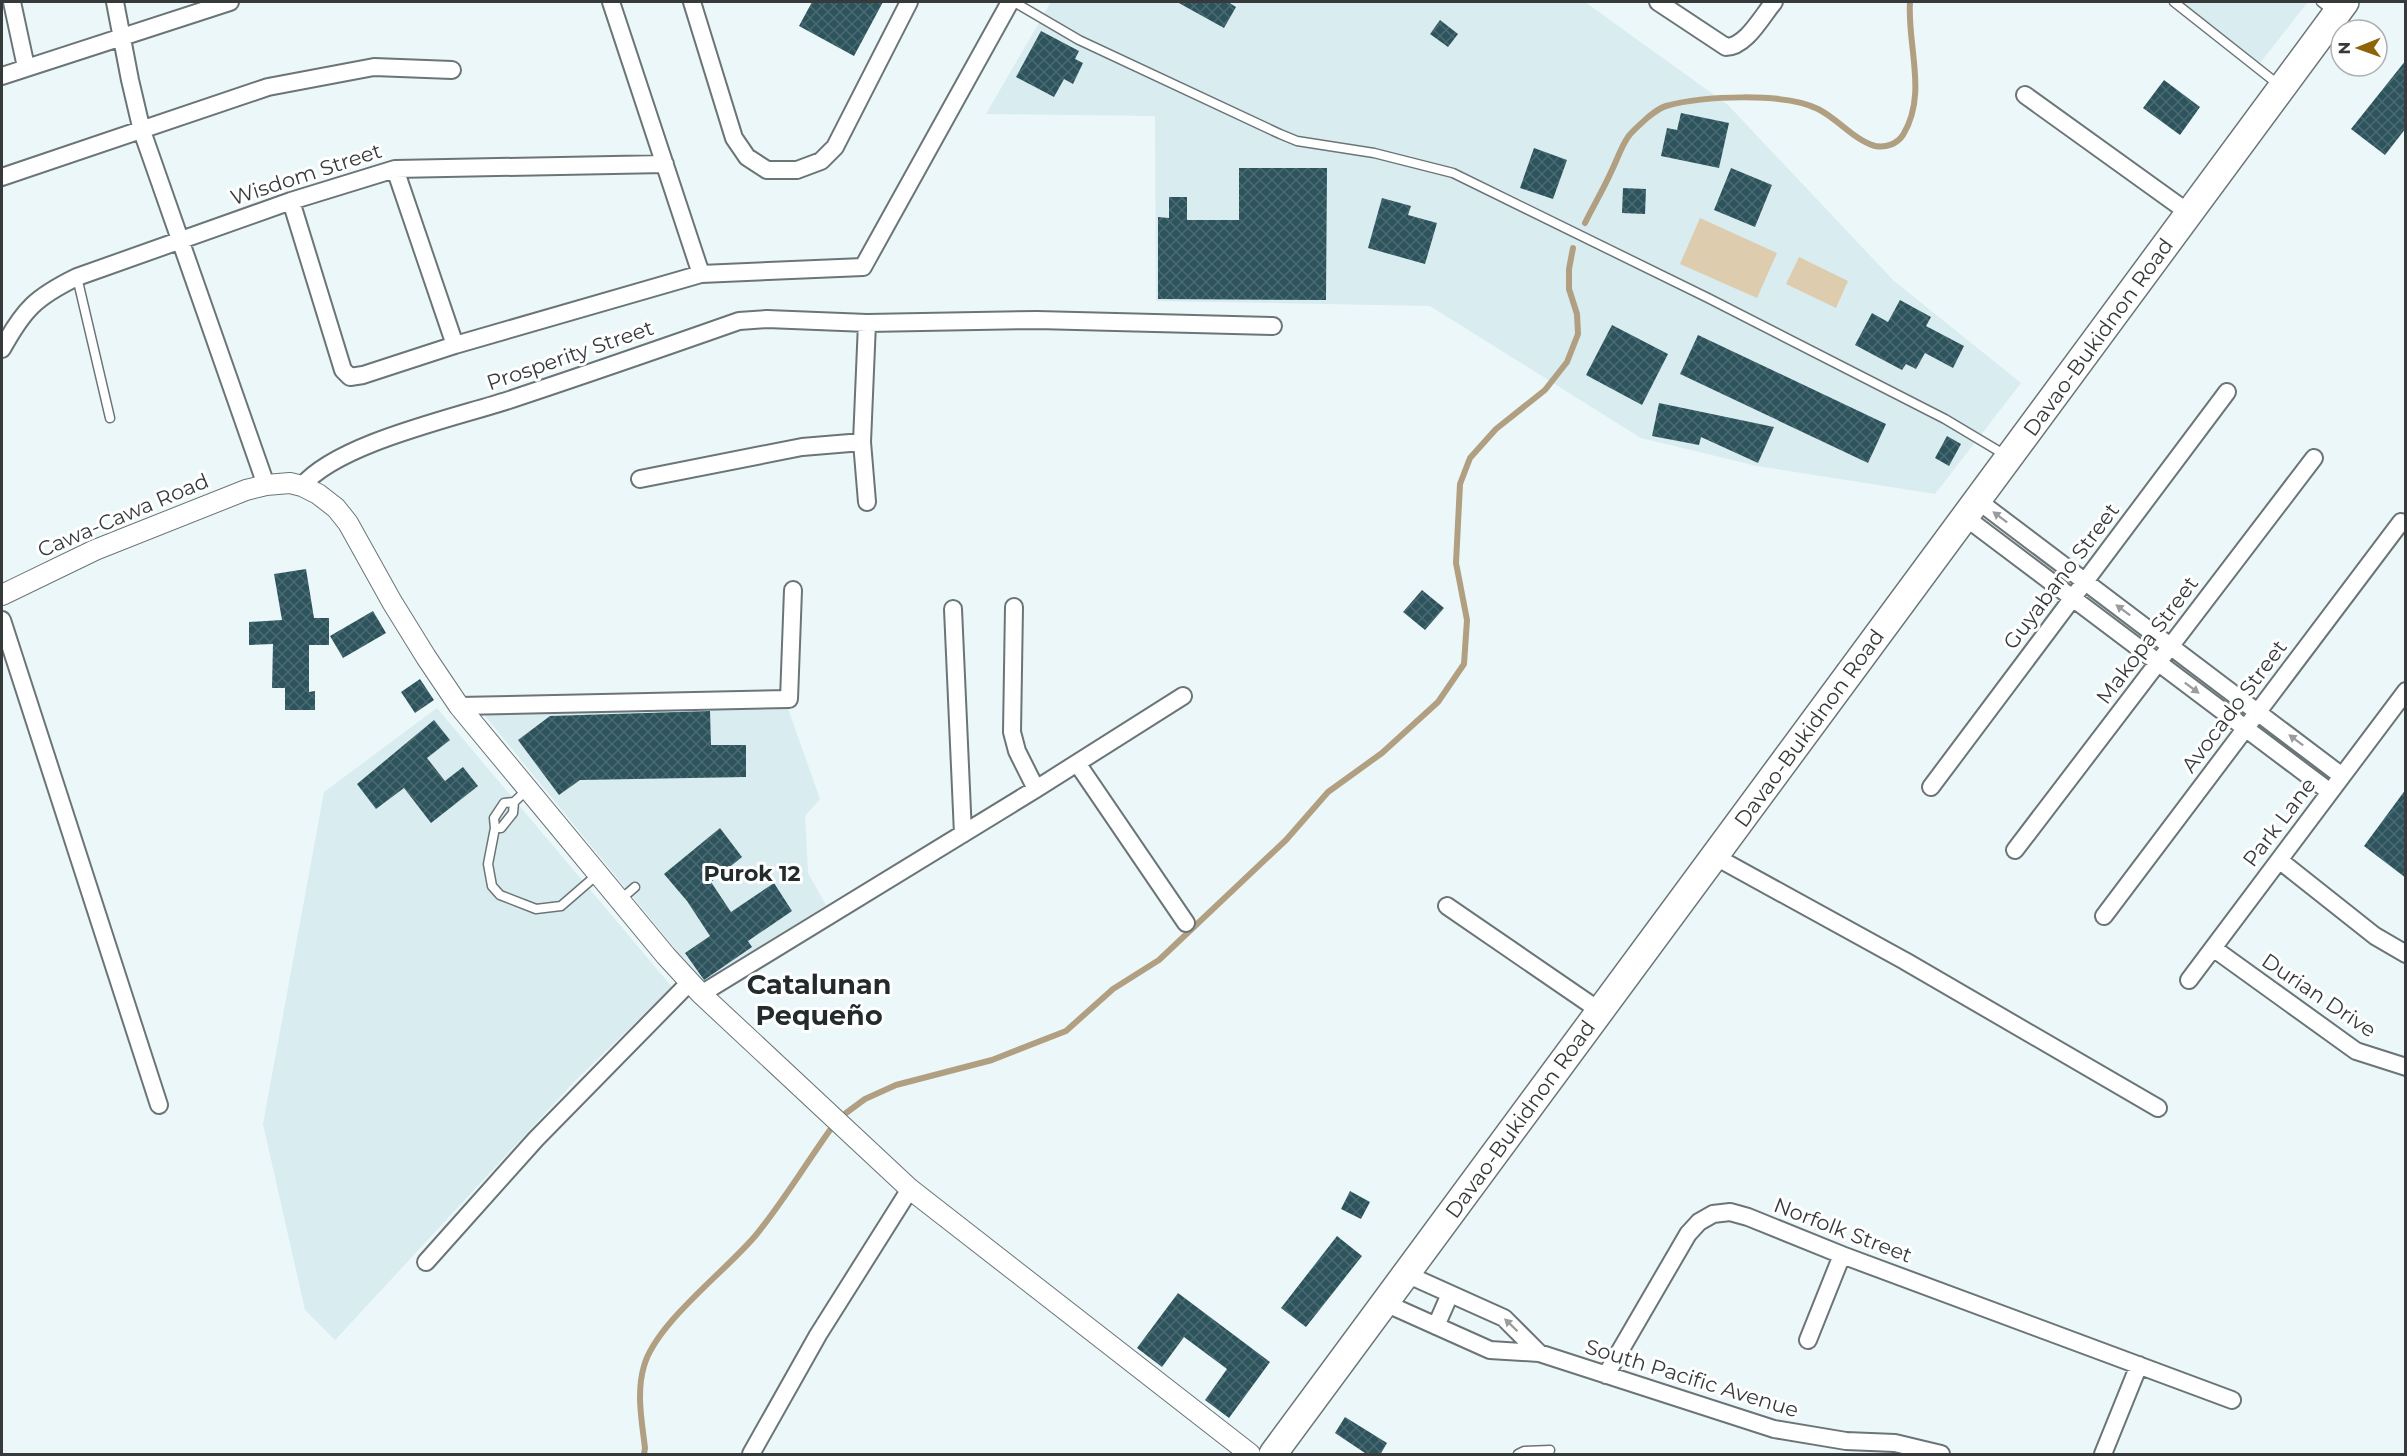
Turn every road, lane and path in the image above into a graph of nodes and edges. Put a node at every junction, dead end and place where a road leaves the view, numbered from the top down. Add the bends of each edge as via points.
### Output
1 (12, 2) edge
2 (115, 2) edge
3 (230, 2) edge
4 (611, 2) edge
5 (692, 2) edge
6 (909, 2) edge
7 (1012, 2) edge
8 (1658, 2) edge
9 (1774, 2) edge
10 (2174, 2) edge
11 (2334, 5) edge
12 (122, 38) junction
13 (26, 67) junction
14 (452, 70) dead end
15 (2, 76) edge
16 (2281, 86) junction
17 (2025, 95) dead end
18 (142, 131) junction
19 (665, 164) junction
20 (395, 169) junction
21 (2, 177) edge
22 (291, 201) junction
23 (2189, 213) junction
24 (180, 239) junction
25 (701, 274) junction
26 (77, 278) junction
27 (867, 323) junction
28 (1273, 326) dead end
29 (455, 345) junction
30 (2, 349) edge
31 (2227, 392) dead end
32 (110, 418) dead end
33 (862, 442) junction
34 (2009, 457) junction
35 (2314, 458) dead end
36 (640, 479) dead end
37 (266, 484) junction
38 (302, 486) junction
39 (867, 502) dead end
40 (1971, 508) junction
41 (2401, 522) dead end
42 (2030, 540) junction
43 (2018, 556) junction
44 (2085, 581) junction
45 (794, 590) dead end
46 (2, 595) edge
47 (2073, 598) junction
48 (1014, 607) dead end
49 (953, 609) dead end
50 (2, 620) edge
51 (2171, 646) junction
52 (2158, 662) junction
53 (2406, 691) edge
54 (1183, 696) dead end
55 (459, 705) junction
56 (2258, 712) junction
57 (2245, 728) junction
58 (1077, 763) junction
59 (2342, 776) junction
60 (1931, 787) dead end
61 (1036, 789) junction
62 (2330, 792) junction
63 (521, 795) junction
64 (963, 834) junction
65 (2015, 850) dead end
66 (1714, 856) junction
67 (2279, 860) junction
68 (598, 873) junction
69 (1447, 906) dead end
70 (2104, 916) dead end
71 (1186, 923) dead end
72 (2213, 948) junction
73 (2406, 954) edge
74 (2188, 980) dead end
75 (696, 988) junction
76 (1600, 1011) junction
77 (2406, 1067) edge
78 (159, 1105) dead end
79 (2158, 1108) dead end
80 (910, 1189) junction
81 (1842, 1255) junction
82 (426, 1262) dead end
83 (1406, 1274) junction
84 (1450, 1294) junction
85 (1385, 1303) junction
86 (1436, 1326) junction
87 (1808, 1340) dead end
88 (1539, 1353) junction
89 (2139, 1365) junction
90 (1606, 1375) junction
91 (2232, 1400) dead end
92 (1550, 1450) dead end
93 (751, 1455) edge
94 (1250, 1455) edge
95 (1273, 1455) edge
96 (1518, 1455) edge
97 (1941, 1455) edge
98 (2103, 1455) edge

1 - 13 street
2 - 12 street
3 - 12 street
4 - 19 street
5 - 6 street via 734,138 747,157 767,170 797,170 821,161 835,147
7 - 25 street via 863,267
7 - 34 lane via 1079,40 1297,141 1374,153 1453,173 1945,419
8 - 9 street via 1718,44 1731,47 1742,40
10 - 16 lane
11 - 16 highway, Davao-Bukidnon Road
12 - 13 street
12 - 18 street
13 - 15 street
14 - 18 street via 374,67 268,87
16 - 23 highway, Davao-Bukidnon Road
17 - 23 street
18 - 21 street
18 - 24 street
19 - 20 street, Wisdom Street
19 - 25 street
20 - 22 street, Wisdom Street
20 - 29 street
22 - 24 street, Wisdom Street
22 - 29 street via 346,374 363,375
23 - 34 highway, Davao-Bukidnon Road
24 - 26 street, Wisdom Street
24 - 37 street
25 - 29 street
26 - 30 street, Wisdom Street via 32,303
26 - 32 lane
27 - 28 street, Prosperity Street via 1037,320
27 - 33 street
27 - 38 street, Prosperity Street via 740,321 389,438 333,460
31 - 44 street, Guyabano Street
33 - 36 street via 801,447
33 - 39 street
34 - 40 highway, Davao-Bukidnon Road
35 - 51 street, Makopa Street
37 - 38 street
37 - 46 street, Cawa-Cawa Road via 95,550
38 - 55 street via 336,508 348,523 392,602
42 -> 40 street
40 - 43 street
40 - 66 highway, Davao-Bukidnon Road
41 - 56 street, Avocado Street
42 - 43 street
42 - 44 street
43 - 47 street
44 - 47 street, Guyabano Street
51 -> 44 street
45 - 55 street via 789,699
47 - 52 street
47 - 60 street, Guyabano Street
48 - 61 street via 1012,732
49 - 64 street
50 - 78 street
51 - 52 street, Makopa Street
51 - 56 street
52 -> 57 street
52 - 65 street, Makopa Street
53 - 59 street, Park Lane
54 - 58 street
55 - 63 street
56 - 57 street, Avocado Street
59 -> 56 street
57 - 62 street
57 - 70 street, Avocado Street
58 - 61 street
58 - 71 street
59 - 62 street, Park Lane
61 - 64 street
62 - 67 street, Park Lane
63 - 68 street
63 - 68 lane via 513,813 501,828 495,828 489,853 488,873 500,895 536,909 561,906
64 - 75 street
66 - 76 highway, Davao-Bukidnon Road
66 - 79 street
67 - 72 street, Park Lane
67 - 73 street via 2375,936
68 - 75 street via 628,894
69 - 76 street
72 - 74 street, Park Lane
72 - 77 street, Durian Drive via 2356,1052
75 - 80 street
75 - 82 street via 536,1139
76 - 83 highway, Davao-Bukidnon Road
80 - 93 street via 818,1335
80 - 94 street
81 - 87 street
81 - 89 street, Norfolk Street
81 - 90 street, Norfolk Street via 1748,1217 1730,1212 1713,1214 1688,1234
83 - 84 street, South Pacific Avenue
83 - 85 highway, Davao-Bukidnon Road
84 - 86 street
88 -> 84 street, South Pacific Avenue via 1504,1318
85 - 86 street, South Pacific Avenue
85 - 95 highway, Davao-Bukidnon Road
86 - 88 street, South Pacific Avenue via 1490,1350
88 - 90 street, South Pacific Avenue
89 - 91 street, Norfolk Street
89 - 98 street
90 - 97 street, South Pacific Avenue via 1774,1429 1846,1441 1895,1443
92 - 96 lane

